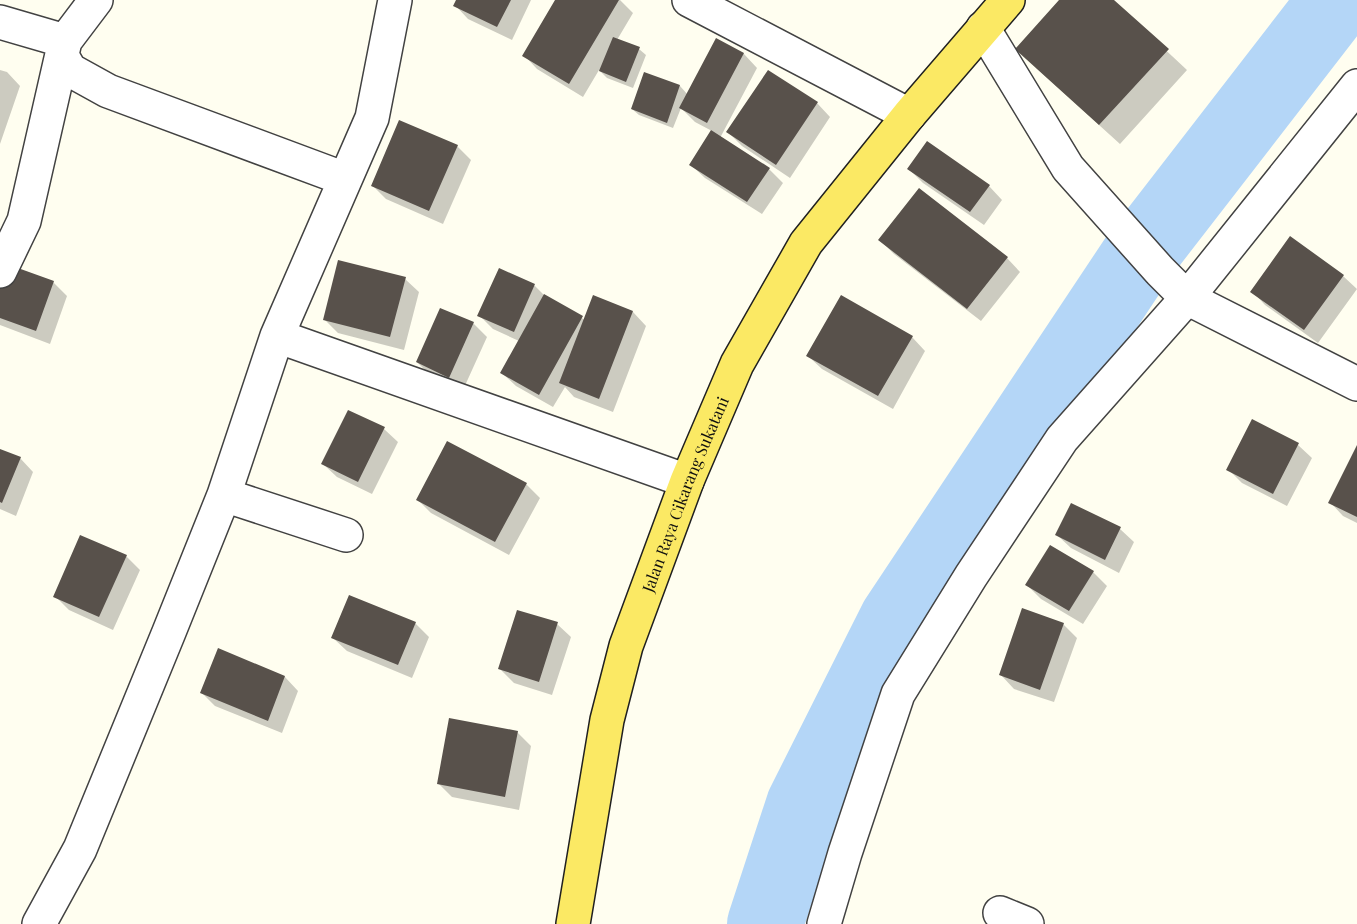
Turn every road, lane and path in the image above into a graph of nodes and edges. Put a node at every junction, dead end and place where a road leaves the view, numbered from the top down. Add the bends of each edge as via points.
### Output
1 (96, 0) edge
2 (395, 0) edge
3 (689, 0) edge
4 (1008, 0) edge
5 (0, 22) edge
6 (982, 28) junction
7 (64, 49) junction
8 (1357, 86) edge
9 (909, 116) junction
10 (345, 179) junction
11 (12, 217) edge
12 (0, 271) edge
13 (1187, 298) junction
14 (277, 336) junction
15 (1357, 384) edge
16 (687, 481) junction
17 (224, 495) junction
18 (346, 535) dead end
19 (39, 924) edge
20 (573, 924) edge
21 (824, 924) edge

1 - 7 street
2 - 10 street via 372,118
3 - 9 street
4 - 6 main road, Jalan Raya Cikarang Sukatani
5 - 7 street
6 - 9 main road, Jalan Raya Cikarang Sukatani
6 - 13 street via 1068,168
7 - 10 street via 70,70 108,91
7 - 11 street
8 - 13 street
9 - 16 main road, Jalan Raya Cikarang Sukatani via 806,243 737,364
10 - 14 street
11 - 12 street
13 - 15 street
13 - 21 street via 1062,439 898,694
14 - 16 street
14 - 17 street
16 - 20 main road, Jalan Raya Cikarang Sukatani via 626,646 607,720
17 - 18 street
17 - 19 street via 80,849

